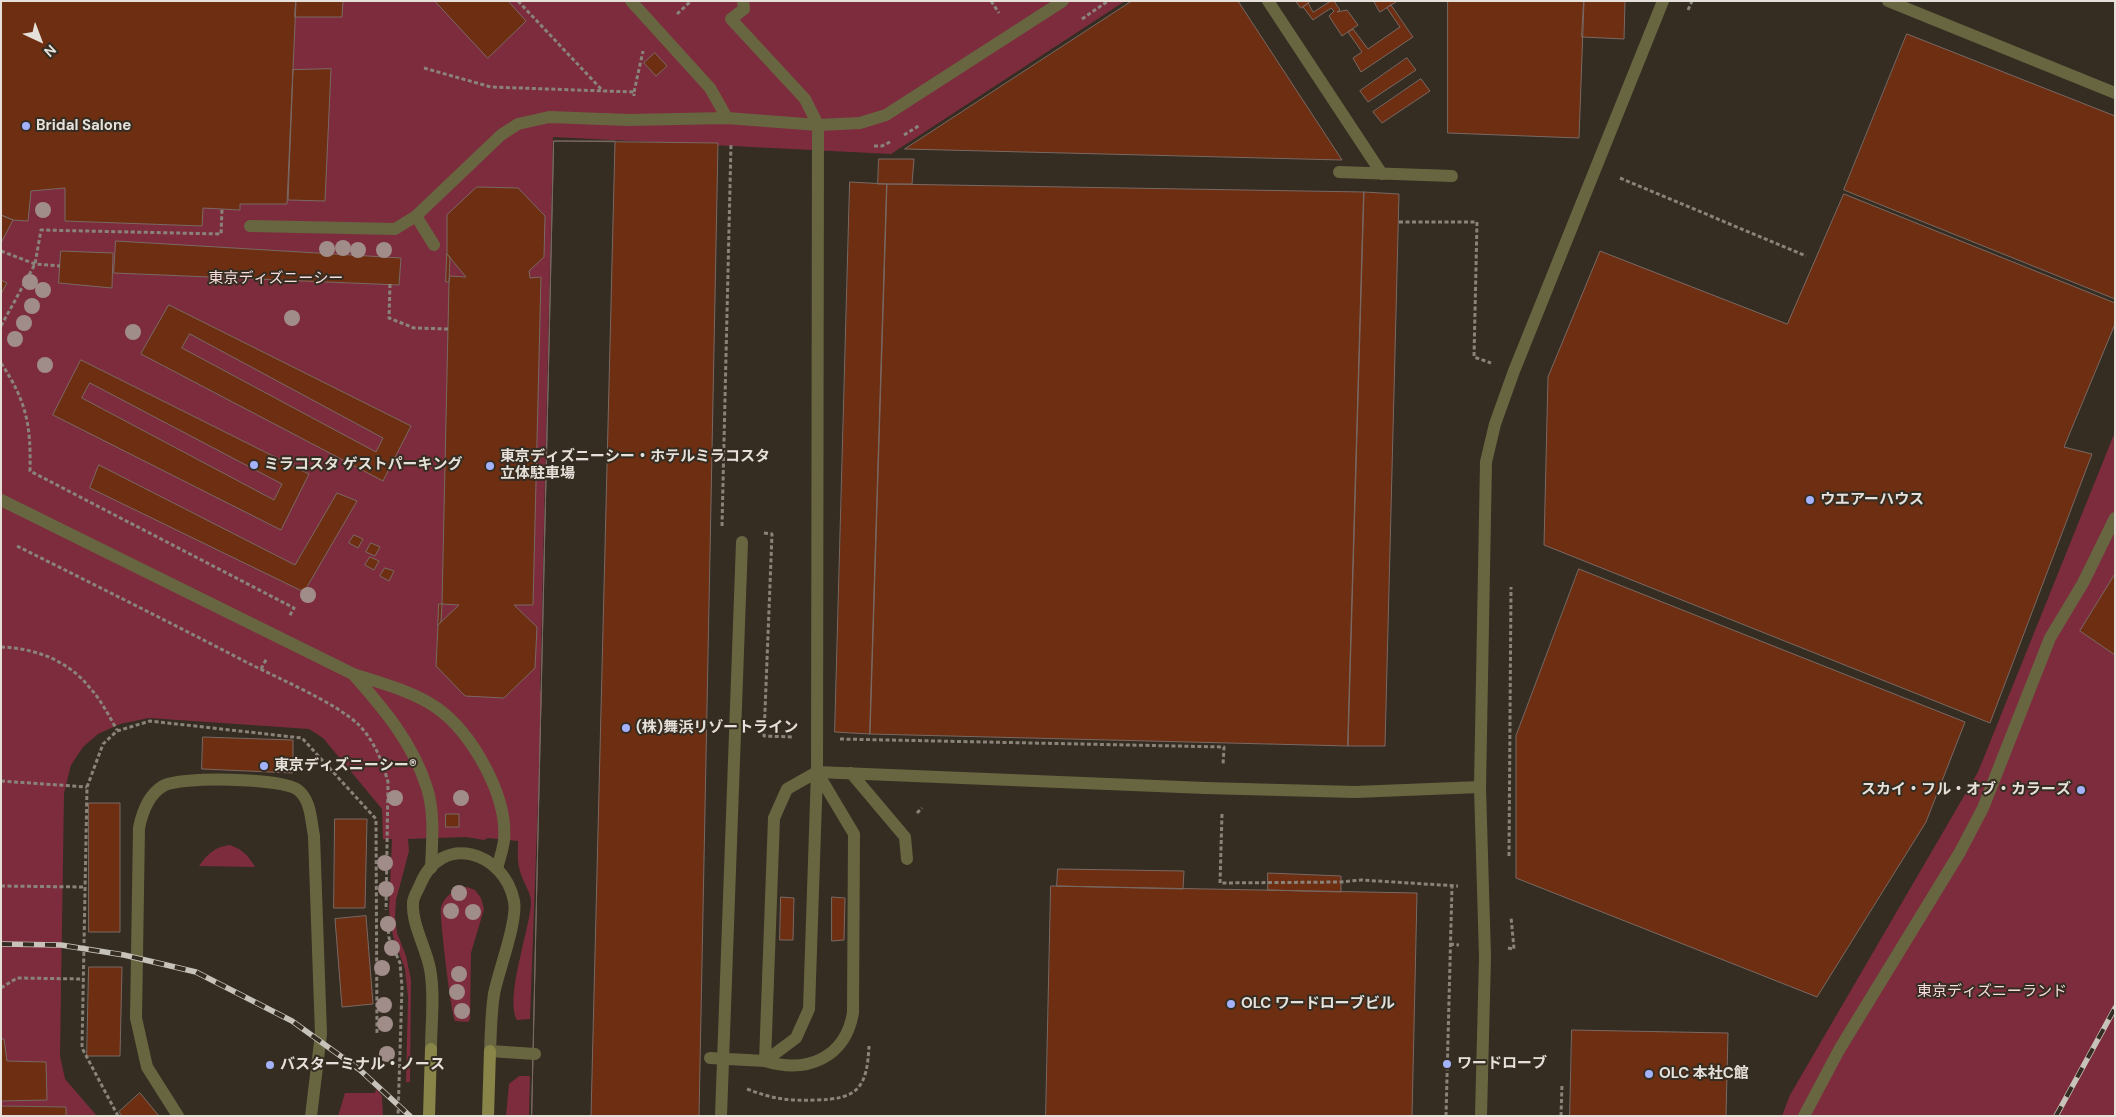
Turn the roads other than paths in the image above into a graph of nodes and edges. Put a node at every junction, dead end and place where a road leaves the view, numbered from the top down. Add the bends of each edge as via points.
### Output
1 (631, 1) edge
2 (743, 1) edge
3 (1063, 1) edge
4 (1268, 1) edge
5 (1663, 1) edge
6 (1888, 1) edge
7 (2115, 92) edge
8 (727, 118) junction
9 (818, 125) junction
10 (1339, 172) dead end
11 (1382, 174) junction
12 (1452, 176) dead end
13 (416, 216) junction
14 (250, 226) dead end
15 (434, 245) dead end
16 (1, 500) edge
17 (2115, 518) edge
18 (742, 542) dead end
19 (353, 674) junction
20 (817, 772) junction
21 (851, 773) junction
22 (1480, 787) junction
23 (908, 858) dead end
24 (431, 868) junction
25 (497, 870) junction
26 (490, 1051) junction
27 (535, 1054) dead end
28 (717, 1058) junction
29 (766, 1061) junction
30 (178, 1116) edge
31 (311, 1116) edge
32 (429, 1116) edge
33 (488, 1116) edge
34 (721, 1116) edge
35 (1480, 1116) edge
36 (1804, 1116) edge

1 - 8 street via 710,88
2 - 9 street via 744,9 731,19 805,99
3 - 9 street via 886,115 860,123
4 - 11 street
5 - 22 street via 1514,371 1486,462
6 - 7 street
8 - 9 street
8 - 13 street via 629,120 549,117 518,124 501,135
9 - 20 street
10 - 11 street
11 - 12 street
13 - 14 street via 395,229
13 - 15 street
16 - 19 street
17 - 36 street via 2083,583 2050,638 1983,808 1960,852 1839,1050
18 - 28 street
19 - 24 street via 398,727 427,788 432,818
19 - 25 street via 407,692 438,708 462,732 486,768 500,802 504,839
20 - 21 street
20 - 29 street via 809,1009 796,1038
20 - 29 street via 787,788 774,818
20 - 29 street via 854,834 853,1013 843,1042 819,1060 780,1065
21 - 22 street via 1355,792
21 - 23 street via 905,836
22 - 35 street via 1485,947
24 - 25 street via 458,853 472,853 485,858
24 - 32 street via 413,902 430,969
25 - 26 street via 509,884 514,904 494,994
26 - 27 street
26 - 33 street
28 - 29 street
28 - 34 street
30 - 31 street via 147,1067 136,1009 143,808 162,786 183,779 280,782 298,790 308,805 314,836 321,1034

